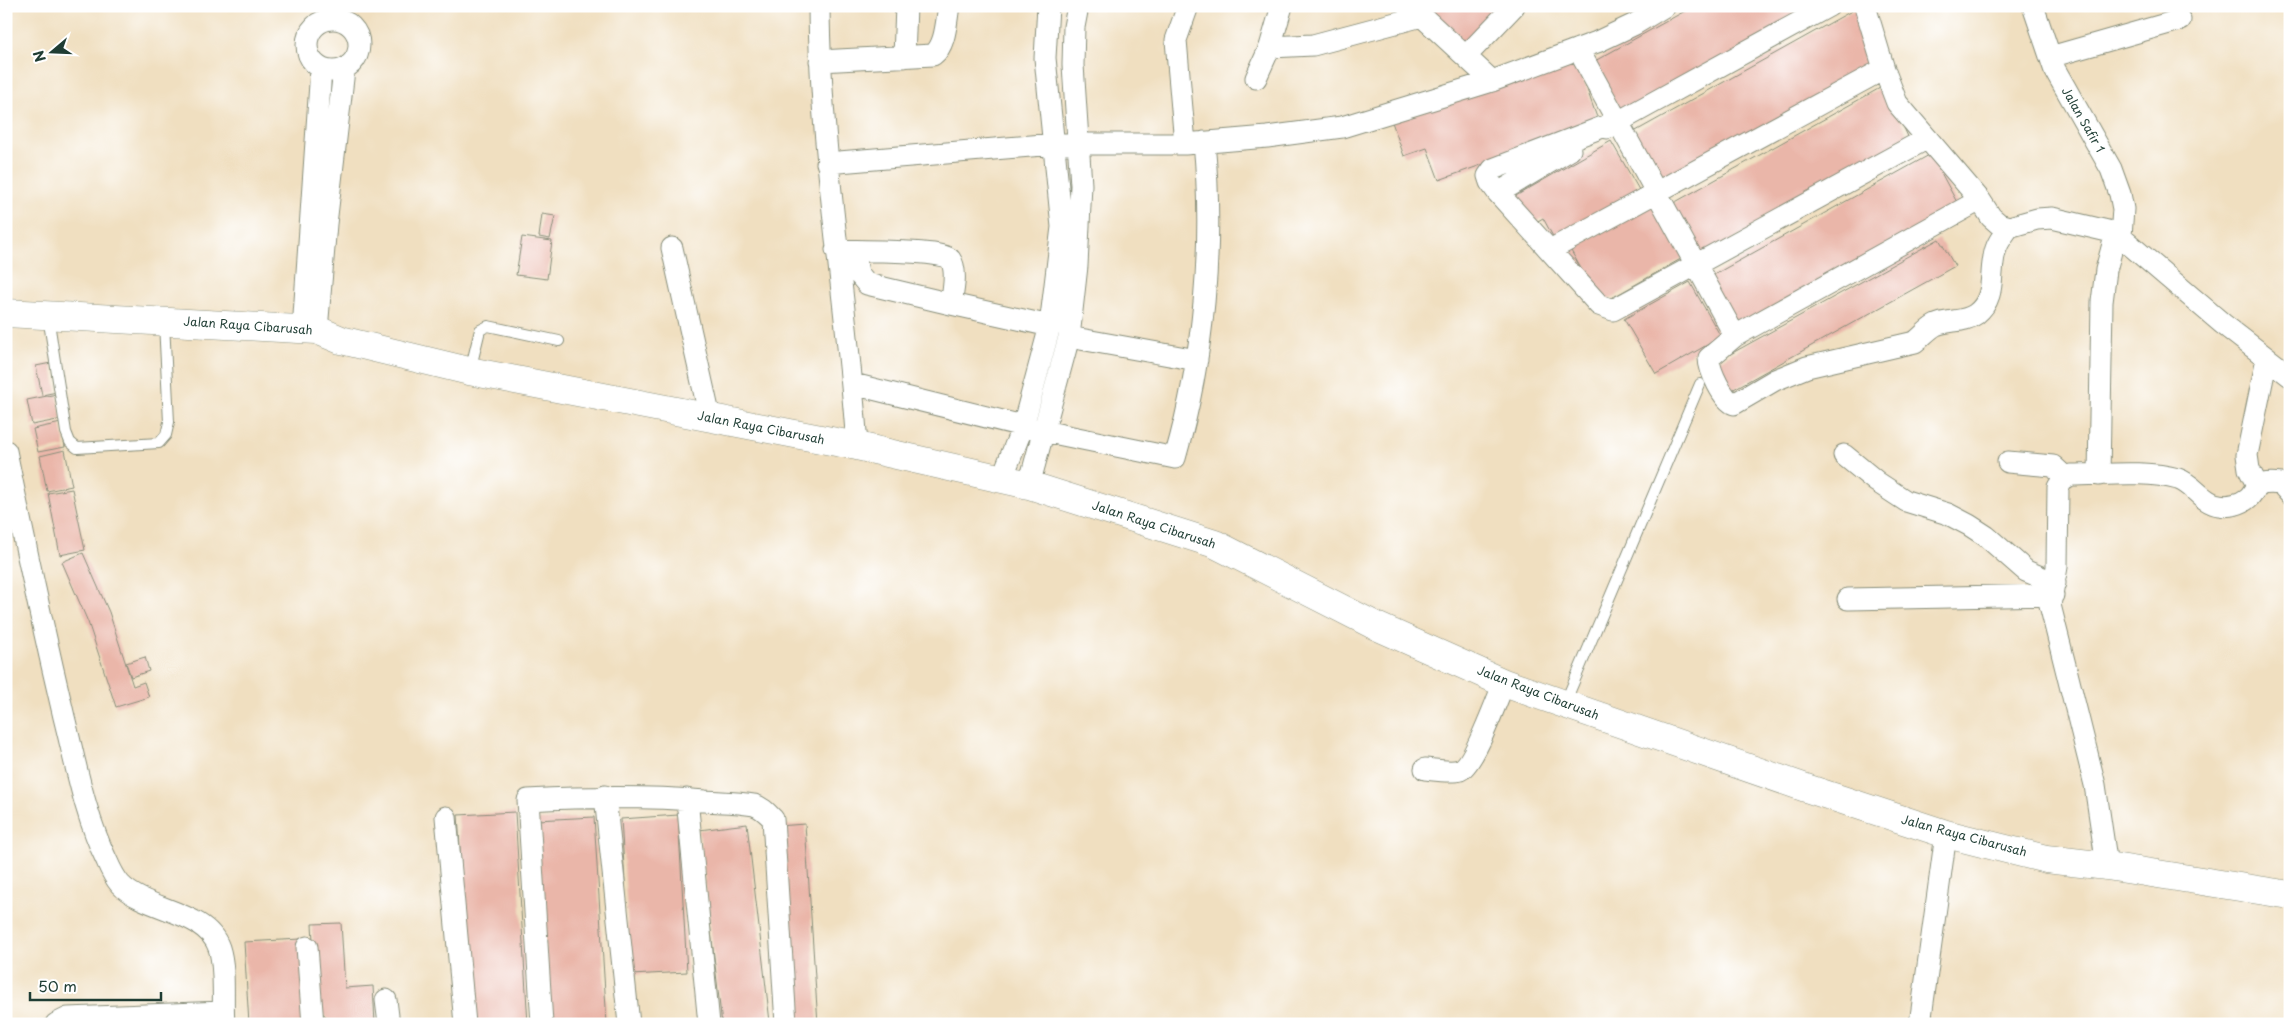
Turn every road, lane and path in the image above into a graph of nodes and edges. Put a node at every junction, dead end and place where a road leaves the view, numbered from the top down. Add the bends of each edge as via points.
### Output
1 (819, 6) edge
2 (906, 6) edge
3 (949, 6) edge
4 (1048, 6) edge
5 (1078, 6) edge
6 (1188, 6) edge
7 (1282, 6) edge
8 (1514, 6) edge
9 (1829, 6) edge
10 (1865, 6) edge
11 (2033, 6) edge
12 (1656, 8) edge
13 (1417, 11) edge
14 (334, 13) edge
15 (2180, 20) dead end
16 (1270, 47) junction
17 (1578, 49) junction
18 (1466, 56) junction
19 (904, 57) junction
20 (2050, 57) junction
21 (820, 61) junction
22 (321, 69) junction
23 (1884, 69) junction
24 (344, 70) junction
25 (1256, 78) dead end
26 (1492, 81) junction
27 (1618, 121) junction
28 (1926, 140) junction
29 (1195, 143) junction
30 (1055, 144) junction
31 (1078, 144) junction
32 (827, 164) junction
33 (1658, 192) junction
34 (1980, 200) junction
35 (2009, 227) junction
36 (2119, 235) junction
37 (672, 248) dead end
38 (1550, 250) junction
39 (845, 251) junction
40 (1697, 266) junction
41 (951, 304) junction
42 (6, 313) edge
43 (48, 315) junction
44 (164, 320) junction
45 (1050, 326) junction
46 (310, 330) junction
47 (1735, 336) junction
48 (1069, 337) junction
49 (560, 341) dead end
50 (2267, 358) junction
51 (1197, 360) junction
52 (469, 372) junction
53 (2290, 376) edge
54 (853, 384) junction
55 (1700, 384) dead end
56 (710, 418) junction
57 (1033, 428) junction
58 (857, 446) junction
59 (6, 451) edge
60 (1844, 455) dead end
61 (2008, 462) dead end
62 (2099, 475) junction
63 (1002, 478) junction
64 (2066, 478) junction
65 (1029, 485) junction
66 (2258, 486) junction
67 (2290, 494) edge
68 (2054, 589) junction
69 (1848, 599) dead end
70 (1504, 683) junction
71 (1565, 704) junction
72 (1425, 769) dead end
73 (605, 796) junction
74 (687, 799) junction
75 (446, 817) dead end
76 (1946, 834) junction
77 (2107, 866) junction
78 (2290, 895) edge
79 (307, 947) dead end
80 (386, 1000) dead end
81 (223, 1018) edge
82 (133, 1020) edge
83 (56, 1024) edge
84 (313, 1024) edge
85 (389, 1024) edge
86 (465, 1024) edge
87 (542, 1024) edge
88 (629, 1024) edge
89 (709, 1024) edge
90 (786, 1024) edge
91 (1920, 1024) edge

1 - 21 street
2 - 19 street
3 - 19 street via 939,51 933,55
4 - 30 street via 1045,58
5 - 31 street via 1073,65
6 - 29 street via 1176,40
7 - 16 street
8 - 18 street
9 - 27 street
10 - 23 street
11 - 20 street, Jalan Safir 1
12 - 17 street via 1620,32
13 - 16 street via 1313,45
13 - 18 street
14 - 22 street via 313,27 307,38 306,50 312,62
14 - 24 street via 355,31 359,46 354,61
15 - 20 street
16 - 25 street
17 - 26 street
17 - 27 street
18 - 26 street
19 - 21 street
20 - 36 street, Jalan Safir 1 via 2065,90 2111,168 2123,209
21 - 32 street
22 - 24 street via 332,72
22 - 46 street
23 - 28 street via 1897,103
23 - 33 street
24 - 46 street
26 - 29 street via 1342,127
27 - 33 street
27 - 38 street via 1493,169 1488,176 1498,193
28 - 34 street
28 - 40 street
29 - 31 street
29 - 51 street via 1208,186 1205,276
30 - 31 street
30 - 32 street
30 - 45 street via 1062,227
31 - 48 street via 1080,224
32 - 39 street
33 - 38 street
33 - 40 street
34 - 35 street via 1991,218
34 - 47 street
35 - 36 street via 2052,218
35 - 47 street via 1997,247 1993,284 1986,302 1967,320 1934,325 1915,342 1807,367 1734,404 1729,401 1709,366 1709,358
36 - 50 street
36 - 62 street, Jalan Safir 1 via 2106,270 2102,302
37 - 56 street
38 - 40 street via 1599,305 1613,310
39 - 41 street via 867,284
39 - 41 street via 948,256 954,272
39 - 54 street
40 - 47 street
41 - 45 street
42 - 43 main road, Jalan Raya Cibarusah
43 - 44 main road, Jalan Raya Cibarusah
43 - 44 lane via 66,432 77,448 159,443 166,435 169,422
44 - 46 main road, Jalan Raya Cibarusah
45 - 57 street
46 - 52 main road, Jalan Raya Cibarusah
48 - 51 street
48 - 57 street
49 - 52 lane via 484,327 480,330
50 - 53 street
50 - 66 street via 2247,455 2249,469
51 - 57 street via 1175,458
52 - 56 main road, Jalan Raya Cibarusah
54 - 57 street
54 - 58 street
55 - 71 lane
56 - 58 main road, Jalan Raya Cibarusah
57 - 63 street
57 - 65 street
58 - 63 main road, Jalan Raya Cibarusah
59 - 81 street via 38,608 95,832 120,884 134,895 194,921 212,935 219,948
60 - 68 street via 1906,501 1948,514 1969,525
61 - 64 street via 2053,466
62 - 64 street via 2071,475
62 - 66 street via 2177,479 2219,505 2232,505 2248,498
63 - 65 main road, Jalan Raya Cibarusah
64 - 68 street via 2058,487 2057,496
65 - 70 main road, Jalan Raya Cibarusah via 1214,544 1374,625
66 - 67 street via 2281,484
68 - 69 street
68 - 77 street via 2050,604 2095,785
70 - 71 main road, Jalan Raya Cibarusah
70 - 72 street via 1480,741 1466,765 1456,771
71 - 76 main road, Jalan Raya Cibarusah
73 - 74 street
73 - 87 street via 528,800
73 - 88 street
74 - 89 street
74 - 90 street via 756,806 773,819
75 - 86 street
76 - 77 main road, Jalan Raya Cibarusah via 2046,859
76 - 91 street
77 - 78 main road, Jalan Raya Cibarusah
79 - 84 street
80 - 85 street
81 - 82 street
82 - 83 street via 68,1018

